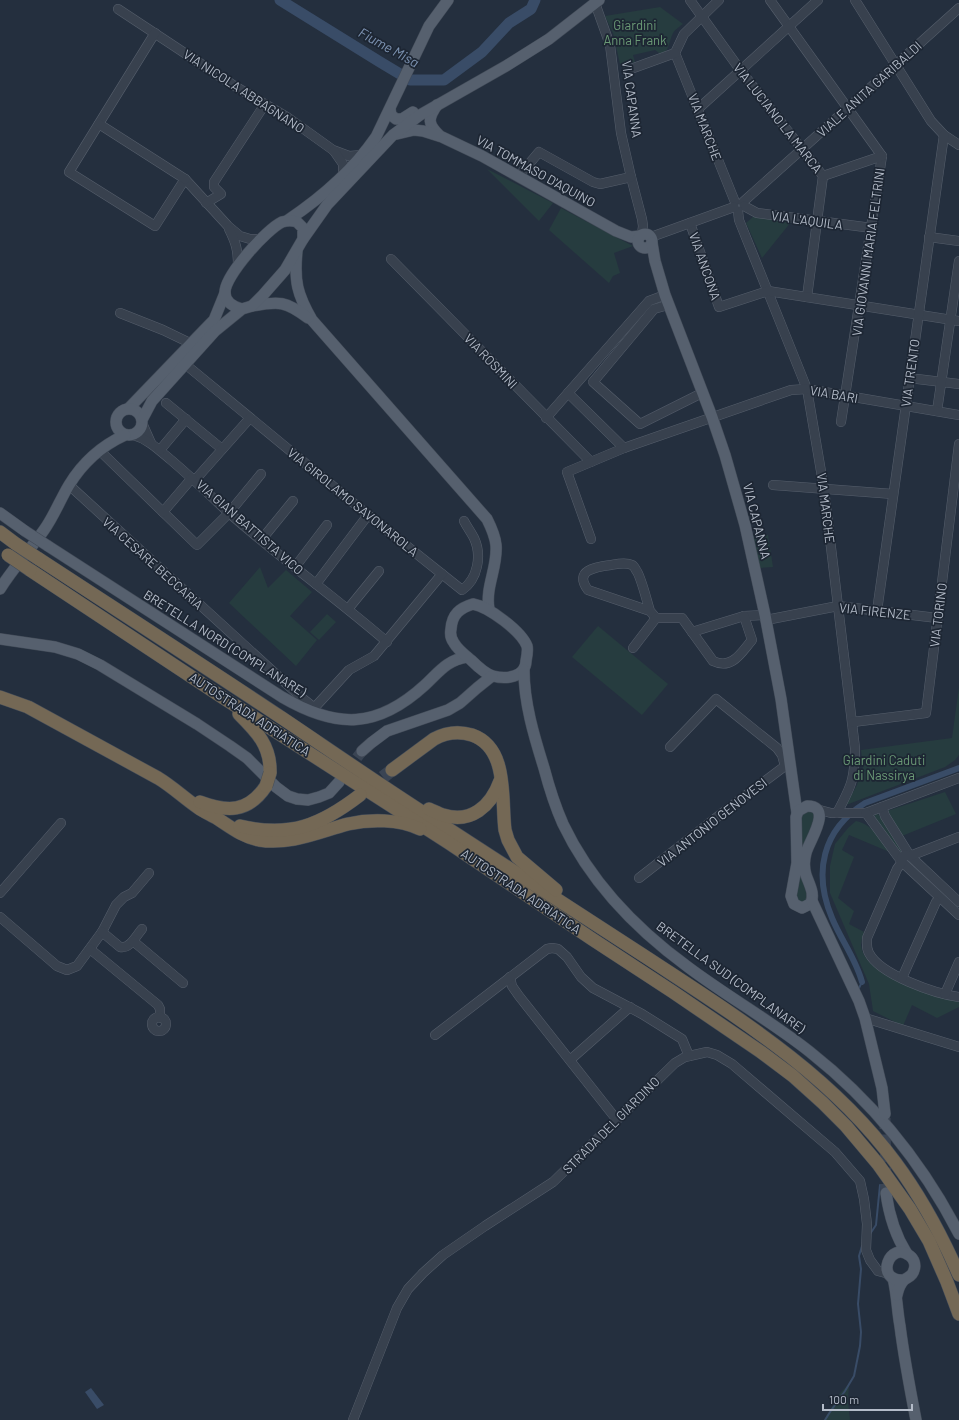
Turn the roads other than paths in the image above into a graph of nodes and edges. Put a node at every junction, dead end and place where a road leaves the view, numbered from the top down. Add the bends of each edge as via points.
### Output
1 (448, 0) edge
2 (690, 0) edge
3 (719, 0) edge
4 (770, 0) edge
5 (818, 0) edge
6 (855, 0) edge
7 (596, 1) edge
8 (959, 8) edge
9 (118, 9) dead end
10 (701, 16) junction
11 (790, 26) junction
12 (155, 33) junction
13 (675, 52) junction
14 (895, 65) junction
15 (628, 70) dead end
16 (741, 71) junction
17 (459, 92) junction
18 (265, 104) junction
19 (437, 104) junction
20 (391, 107) junction
21 (848, 107) junction
22 (698, 109) junction
23 (99, 124) junction
24 (393, 135) junction
25 (944, 135) junction
26 (442, 137) junction
27 (959, 144) edge
28 (802, 149) junction
29 (333, 150) junction
30 (362, 155) junction
31 (882, 156) junction
32 (523, 171) dead end
33 (343, 174) junction
34 (823, 176) junction
35 (631, 177) junction
36 (185, 179) junction
37 (206, 203) junction
38 (739, 205) junction
39 (288, 220) junction
40 (817, 221) junction
41 (690, 223) junction
42 (228, 226) junction
43 (872, 228) junction
44 (929, 237) junction
45 (261, 239) junction
46 (303, 239) junction
47 (645, 240) junction
48 (959, 241) edge
49 (297, 251) junction
50 (391, 259) dead end
51 (959, 261) edge
52 (238, 266) junction
53 (768, 291) junction
54 (225, 294) junction
55 (807, 297) junction
56 (666, 300) junction
57 (860, 305) junction
58 (247, 307) junction
59 (120, 313) dead end
60 (918, 314) junction
61 (312, 320) junction
62 (955, 320) edge
63 (192, 344) junction
64 (185, 364) junction
65 (909, 378) junction
66 (941, 382) junction
67 (959, 384) edge
68 (807, 389) junction
69 (568, 393) junction
70 (702, 393) junction
71 (846, 396) junction
72 (166, 403) dead end
73 (905, 406) junction
74 (129, 408) junction
75 (937, 411) junction
76 (959, 415) edge
77 (712, 417) junction
78 (250, 418) junction
79 (546, 418) junction
80 (186, 419) junction
81 (143, 422) junction
82 (842, 422) dead end
83 (116, 425) junction
84 (129, 435) junction
85 (152, 444) junction
86 (959, 444) edge
87 (102, 447) junction
88 (624, 448) junction
89 (222, 449) junction
90 (160, 450) junction
91 (591, 462) junction
92 (261, 474) dead end
93 (193, 479) junction
94 (69, 485) junction
95 (773, 485) dead end
96 (824, 489) junction
97 (893, 494) junction
98 (293, 501) dead end
99 (162, 512) junction
100 (0, 513) edge
101 (229, 513) junction
102 (368, 515) junction
103 (464, 521) dead end
104 (327, 525) dead end
105 (0, 532) edge
106 (262, 539) junction
107 (590, 540) dead end
108 (4, 552) edge
109 (295, 567) junction
110 (379, 571) dead end
111 (442, 574) junction
112 (3, 581) edge
113 (316, 584) junction
114 (489, 588) junction
115 (0, 589) edge
116 (473, 604) junction
117 (838, 606) junction
118 (348, 609) junction
119 (489, 609) junction
120 (650, 611) junction
121 (877, 611) junction
122 (764, 613) junction
123 (744, 616) junction
124 (656, 618) junction
125 (938, 618) junction
126 (692, 632) junction
127 (1, 639) edge
128 (386, 642) junction
129 (453, 642) junction
130 (633, 648) dead end
131 (467, 657) junction
132 (444, 667) junction
133 (480, 668) junction
134 (524, 670) junction
135 (492, 676) junction
136 (506, 678) junction
137 (477, 688) junction
138 (525, 694) junction
139 (0, 696) edge
140 (222, 697) junction
141 (853, 722) junction
142 (670, 747) dead end
143 (362, 751) tunnel mouth
144 (787, 764) junction
145 (392, 770) tunnel mouth
146 (959, 778) edge
147 (501, 779) junction
148 (339, 782) tunnel mouth
149 (387, 789) junction
150 (182, 795) junction
151 (360, 795) tunnel mouth
152 (794, 798) junction
153 (882, 807) junction
154 (814, 811) junction
155 (797, 813) junction
156 (834, 813) junction
157 (866, 813) junction
158 (219, 819) junction
159 (61, 823) dead end
160 (958, 838) edge
161 (449, 843) junction
162 (910, 856) junction
163 (902, 862) junction
164 (149, 873) dead end
165 (639, 878) dead end
166 (0, 893) edge
167 (936, 902) dead end
168 (959, 902) edge
169 (808, 904) junction
170 (959, 915) edge
171 (0, 917) edge
172 (599, 926) junction
173 (142, 929) dead end
174 (102, 932) junction
175 (133, 940) junction
176 (90, 949) junction
177 (959, 962) edge
178 (510, 977) junction
179 (902, 978) junction
180 (183, 983) dead end
181 (945, 994) junction
182 (959, 997) edge
183 (630, 1007) junction
184 (160, 1018) dead end
185 (865, 1018) junction
186 (435, 1036) dead end
187 (959, 1047) edge
188 (689, 1056) junction
189 (570, 1060) junction
190 (885, 1114) tunnel mouth
191 (617, 1120) junction
192 (886, 1193) tunnel mouth
193 (959, 1234) edge
194 (897, 1237) junction
195 (907, 1254) junction
196 (891, 1257) junction
197 (870, 1260) junction
198 (959, 1275) edge
199 (891, 1276) junction
200 (904, 1280) junction
201 (897, 1295) junction
202 (959, 1314) edge
203 (352, 1420) edge
204 (916, 1420) edge

1 - 20 main road via 429,26
2 - 10 street, VIA LUCIANO LA MARCA
3 - 10 street
4 - 11 street, VIA GIOVANNI MARIA FELTRINI
5 - 11 street
6 - 14 street
7 - 17 main road via 549,39
7 - 35 street, VIA CAPANNA via 610,45 620,125
8 - 14 street, VIALE ANITA GARIBALDI
9 - 12 street, VIA NICOLA ABBAGNANO
10 - 13 street via 684,34
10 - 16 street, VIA LUCIANO LA MARCA
11 - 16 street
11 - 21 street, VIA GIOVANNI MARIA FELTRINI
12 - 18 street, VIA NICOLA ABBAGNANO
12 - 23 street
13 - 15 street
13 - 22 street, VIA MARCHE
14 - 21 street, VIALE ANITA GARIBALDI
14 - 25 street via 931,121
16 - 22 street
16 - 28 street, VIA LUCIANO LA MARCA
17 - 19 main road
17 - 20 main road via 402,119 396,119 391,115
18 - 29 street, VIA NICOLA ABBAGNANO
18 - 37 street via 214,182 214,187 221,194
19 - 24 main road
19 - 26 main road, VIA TOMMASO D'AQUINO via 430,114 430,122 433,129
20 - 30 main road via 376,137
21 - 28 street, VIALE ANITA GARIBALDI
21 - 31 street, VIA GIOVANNI MARIA FELTRINI
22 - 38 street, VIA MARCHE
23 - 36 street
23 - 36 street via 69,172 155,226
24 - 26 main road, VIA TOMMASO D'AQUINO via 414,130
24 - 46 main road via 327,205
25 - 27 street
25 - 44 street, VIA TRENTO
26 - 47 main road, VIA TOMMASO D'AQUINO via 482,156 625,238
28 - 34 street, VIA LUCIANO LA MARCA
28 - 38 street, VIALE ANITA GARIBALDI
29 - 30 street, VIA NICOLA ABBAGNANO via 349,156
29 - 33 street, VIA NICOLA ABBAGNANO via 343,164
30 - 33 main road
31 - 34 street
31 - 43 street, VIA GIOVANNI MARIA FELTRINI
32 - 35 street via 539,152 600,184
33 - 39 main road via 314,202
34 - 40 street, VIA LUCIANO LA MARCA
35 - 47 street, VIA CAPANNA
36 - 37 street
37 - 42 street
38 - 40 street, VIA L'AQUILA via 756,212
38 - 41 street, VIALE ANITA GARIBALDI
38 - 53 street, VIA MARCHE via 739,220
39 - 45 main road
39 - 46 main road via 301,225
40 - 43 street, VIA L'AQUILA
40 - 55 street, VIA LUCIANO LA MARCA
41 - 47 street, VIALE ANITA GARIBALDI
41 - 53 street, VIA ANCONA via 719,307
42 - 45 street via 240,236
42 - 52 street via 236,243
43 - 57 street, VIA GIOVANNI MARIA FELTRINI
44 - 48 street
44 - 60 street, VIA TRENTO
45 - 52 main road
46 - 49 main road
47 - 56 main road, VIA CAPANNA via 655,261
49 - 58 main road via 285,270 263,295
49 - 61 main road via 297,288
50 - 79 street, VIA ROSMINI
51 - 62 street
52 - 54 main road
53 - 55 street
53 - 68 street, VIA MARCHE
54 - 58 main road via 227,300 236,308
54 - 63 main road via 214,320
55 - 57 street
56 - 69 street via 649,301
56 - 70 main road, VIA CAPANNA
56 - 70 street via 654,309 593,382 640,424
57 - 60 street
57 - 71 street, VIA GIOVANNI MARIA FELTRINI
58 - 61 main road via 273,302 286,304
58 - 64 main road via 215,331
59 - 63 street
60 - 62 street
60 - 65 street, VIA TRENTO
61 - 114 main road via 487,519 496,544
62 - 66 street
63 - 74 main road
64 - 78 street, VIA GIROLAMO SAVONAROLA
64 - 81 main road via 152,401
65 - 66 street
65 - 73 street, VIA TRENTO
66 - 67 street
66 - 75 street
68 - 71 street, VIA BARI
68 - 77 street, VIA BARI via 791,390
68 - 96 street, VIA MARCHE
69 - 79 street
69 - 88 street
70 - 77 main road, VIA CAPANNA
71 - 73 street, VIA BARI
71 - 82 street, VIA GIOVANNI MARIA FELTRINI
72 - 80 street
73 - 75 street, VIA BARI
73 - 97 street, VIA TRENTO
74 - 81 main road via 138,411
74 - 83 main road via 122,410
75 - 76 street, VIA BARI
77 - 88 street
77 - 122 main road, VIA CAPANNA via 740,503
78 - 89 street
78 - 102 street, VIA GIROLAMO SAVONAROLA
79 - 91 street, VIA ROSMINI
80 - 89 street
80 - 90 street
81 - 84 main road via 139,431
81 - 85 street, VIA GIAN BATTISTA VICO via 144,430
83 - 84 main road via 121,432
83 - 87 main road
84 - 85 street, VIA GIAN BATTISTA VICO via 143,438
84 - 87 main road
85 - 90 street, VIA GIAN BATTISTA VICO
86 - 125 street, VIA TORINO
87 - 94 main road
87 - 99 street
88 - 91 street
89 - 93 street
90 - 93 street, VIA GIAN BATTISTA VICO
91 - 107 street via 567,472
92 - 101 street
93 - 99 street
93 - 101 street, VIA GIAN BATTISTA VICO
94 - 112 main road via 50,521
94 - 128 street, VIA CESARE BECCARIA via 312,706 316,706 349,670 374,656
95 - 96 street
96 - 97 street
96 - 117 street, VIA MARCHE
97 - 121 street, VIA TRENTO
98 - 106 street
99 - 101 street via 197,545
100 - 132 main road, BRETELLA NORD (COMPLANARE), bridge via 282,697 300,708 321,716 341,720 363,720 383,714 406,701
101 - 106 street, VIA GIAN BATTISTA VICO
102 - 111 street, VIA GIROLAMO SAVONAROLA
102 - 113 street
103 - 111 street, VIA GIROLAMO SAVONAROLA via 475,539 478,554 476,573 469,585 462,590
104 - 109 street
105 - 149 highway, AUTOSTRADA ADRIATICA, bridge
106 - 109 street, VIA GIAN BATTISTA VICO
108 - 140 highway, AUTOSTRADA ADRIATICA, bridge
109 - 113 street, VIA GIAN BATTISTA VICO
110 - 118 street
111 - 128 street, VIA CESARE BECCARIA
112 - 115 main road
113 - 118 street, VIA GIAN BATTISTA VICO
114 - 116 main road
114 - 119 main road
116 - 119 main road
116 - 129 main road via 463,607 455,614 450,633
117 - 121 street, VIA FIRENZE
117 - 122 street, VIA FIRENZE
117 - 141 street, VIA MARCHE
118 - 128 street, VIA GIAN BATTISTA VICO
119 - 134 main road via 522,636 528,648
120 - 120 street via 588,590 583,578 587,571 594,567 632,565 637,570
120 - 124 street
121 - 125 street, VIA FIRENZE
122 - 123 street
122 - 144 main road, VIA CAPANNA via 781,699
123 - 126 street
123 - 126 street via 752,640 735,660 727,664 713,661
124 - 126 street via 682,618
124 - 130 street
125 - 141 street, VIA TORINO via 926,713
127 - 148 main road via 55,647 78,654 100,665 230,746 247,758 276,788 288,796 308,800 319,798 329,793
129 - 131 main road
129 - 132 main road, BRETELLA NORD (COMPLANARE)
131 - 132 main road, BRETELLA NORD (COMPLANARE)
131 - 133 main road
133 - 135 main road
133 - 137 main road
134 - 136 main road via 516,676
134 - 138 main road, BRETELLA SUD (COMPLANARE)
135 - 136 main road
135 - 137 main road
136 - 138 main road
137 - 143 main road via 448,710 387,731
138 - 193 main road, BRETELLA SUD (COMPLANARE) via 539,751 563,824 599,884 622,911 648,935 688,967 779,1029 838,1076 864,1101 898,1139 921,1171
139 - 150 highway via 28,707 158,778
140 - 150 highway, bridge via 258,734 266,747 270,761 266,786 249,803 229,809 213,807
140 - 161 highway, AUTOSTRADA ADRIATICA
141 - 156 street, VIA MARCHE via 856,748 854,776 851,786
142 - 144 street via 716,699 777,748
144 - 152 main road, VIA CAPANNA
144 - 165 street, VIA ANTONIO GENOVESI
145 - 147 highway via 434,739 458,732 483,740 494,751
146 - 153 street
147 - 149 highway via 486,806 473,814 454,818
147 - 172 highway via 505,830 517,857
149 - 172 highway, AUTOSTRADA ADRIATICA
150 - 158 highway via 200,810
151 - 158 highway via 324,819 288,830 259,830
152 - 154 main road
152 - 155 main road, VIA CAPANNA
153 - 157 street
153 - 162 street
154 - 155 main road via 801,808
154 - 156 street via 823,816
154 - 169 main road via 804,864 813,895
155 - 169 main road, VIA CAPANNA via 797,863 791,899 796,906
156 - 157 street
157 - 163 street
158 - 161 highway via 244,836 258,840 292,840 348,824 380,822 406,824
159 - 166 street
160 - 162 street
161 - 202 highway, AUTOSTRADA ADRIATICA via 761,1052 823,1103 878,1164 910,1209 929,1241
162 - 163 street via 910,861
162 - 168 street
163 - 170 street
163 - 179 street via 866,945 873,959
164 - 174 street via 132,893 116,905
167 - 179 street
169 - 185 main road via 818,914
171 - 176 street via 62,969 77,966
172 - 198 highway, AUTOSTRADA ADRIATICA via 769,1040 833,1093 894,1160 942,1236
173 - 175 street
174 - 175 street via 122,947
174 - 176 street
175 - 180 street
176 - 184 street via 158,1005
177 - 181 street
178 - 183 street via 546,949 558,949 593,988
178 - 186 street
178 - 189 street via 512,986 519,996
179 - 181 street
181 - 182 street
183 - 188 street via 682,1039
183 - 189 street
185 - 187 street
185 - 190 main road via 882,1088
188 - 191 street, STRADA DEL GIARDINO via 675,1063 660,1076
188 - 197 street, STRADA DEL GIARDINO via 707,1052 732,1064 835,1152 860,1181 867,1224 866,1250
189 - 191 street
191 - 203 street, STRADA DEL GIARDINO via 554,1182 443,1255 408,1289 396,1308
192 - 194 main road
194 - 195 main road
194 - 196 main road
195 - 196 main road via 898,1252
195 - 200 main road via 913,1260 915,1268 911,1276
196 - 197 street via 876,1263
196 - 199 main road via 887,1270
197 - 199 street, STRADA DEL GIARDINO via 878,1271
199 - 200 main road via 896,1280
199 - 201 main road
200 - 201 main road
201 - 204 main road via 906,1371

